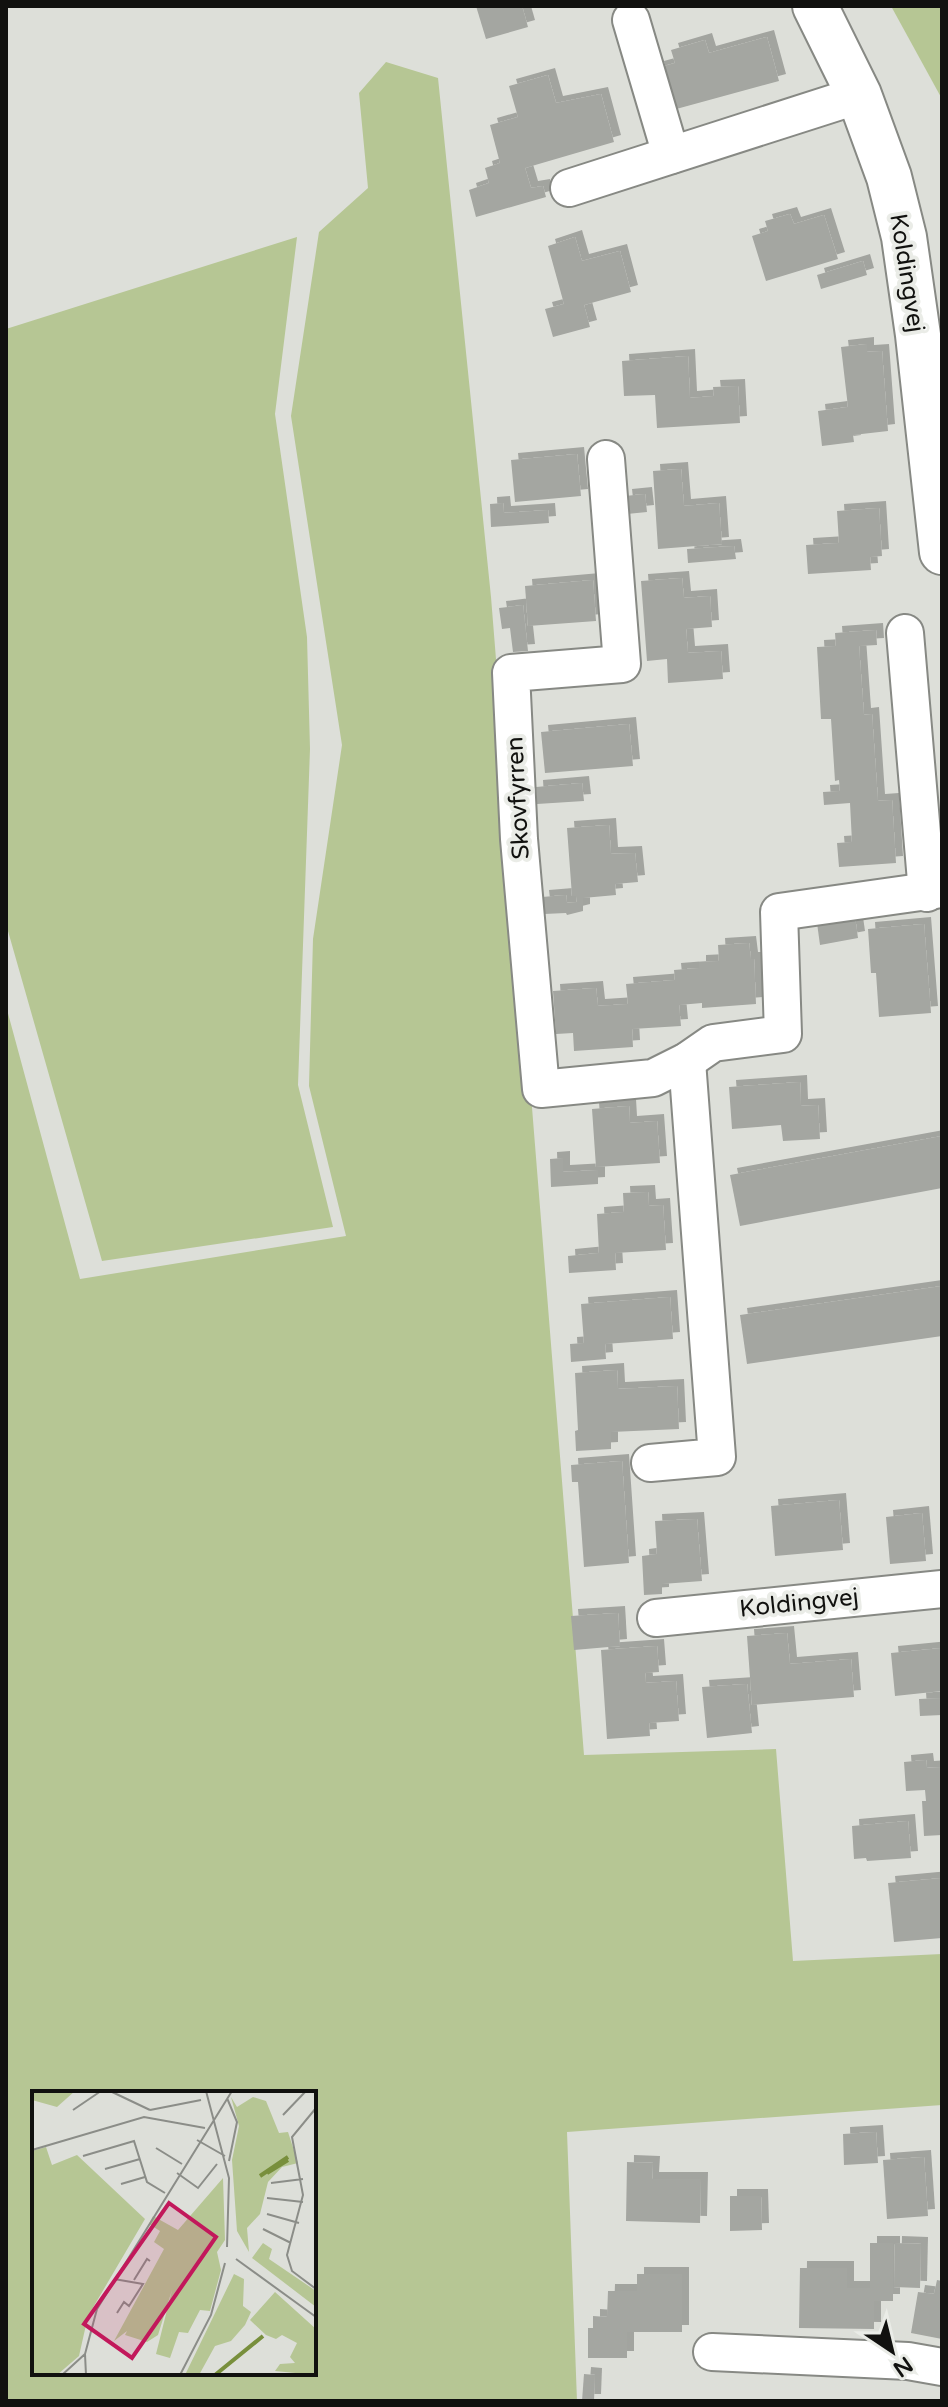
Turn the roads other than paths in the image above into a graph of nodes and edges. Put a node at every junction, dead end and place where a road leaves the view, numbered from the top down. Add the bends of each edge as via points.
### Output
1 (815, 6) edge
2 (631, 20) dead end
3 (859, 95) junction
4 (671, 155) junction
5 (569, 188) dead end
6 (606, 459) dead end
7 (942, 552) edge
8 (905, 633) dead end
9 (935, 891) edge
10 (687, 1061) junction
11 (650, 1463) dead end
12 (942, 1589) edge
13 (656, 1618) dead end
14 (712, 2352) dead end
15 (942, 2367) edge

1 - 3 street, Koldingvej
2 - 4 street
3 - 4 street
3 - 7 street, Koldingvej via 904,237
4 - 5 street
6 - 10 street, Skovfyrren via 622,664 511,673 541,1089 653,1078
8 - 9 street, Skovfyrren
9 - 10 street, Skovfyrren via 779,912 783,1034 713,1043
10 - 11 street via 717,1457
12 - 13 street, Koldingvej
14 - 15 street

